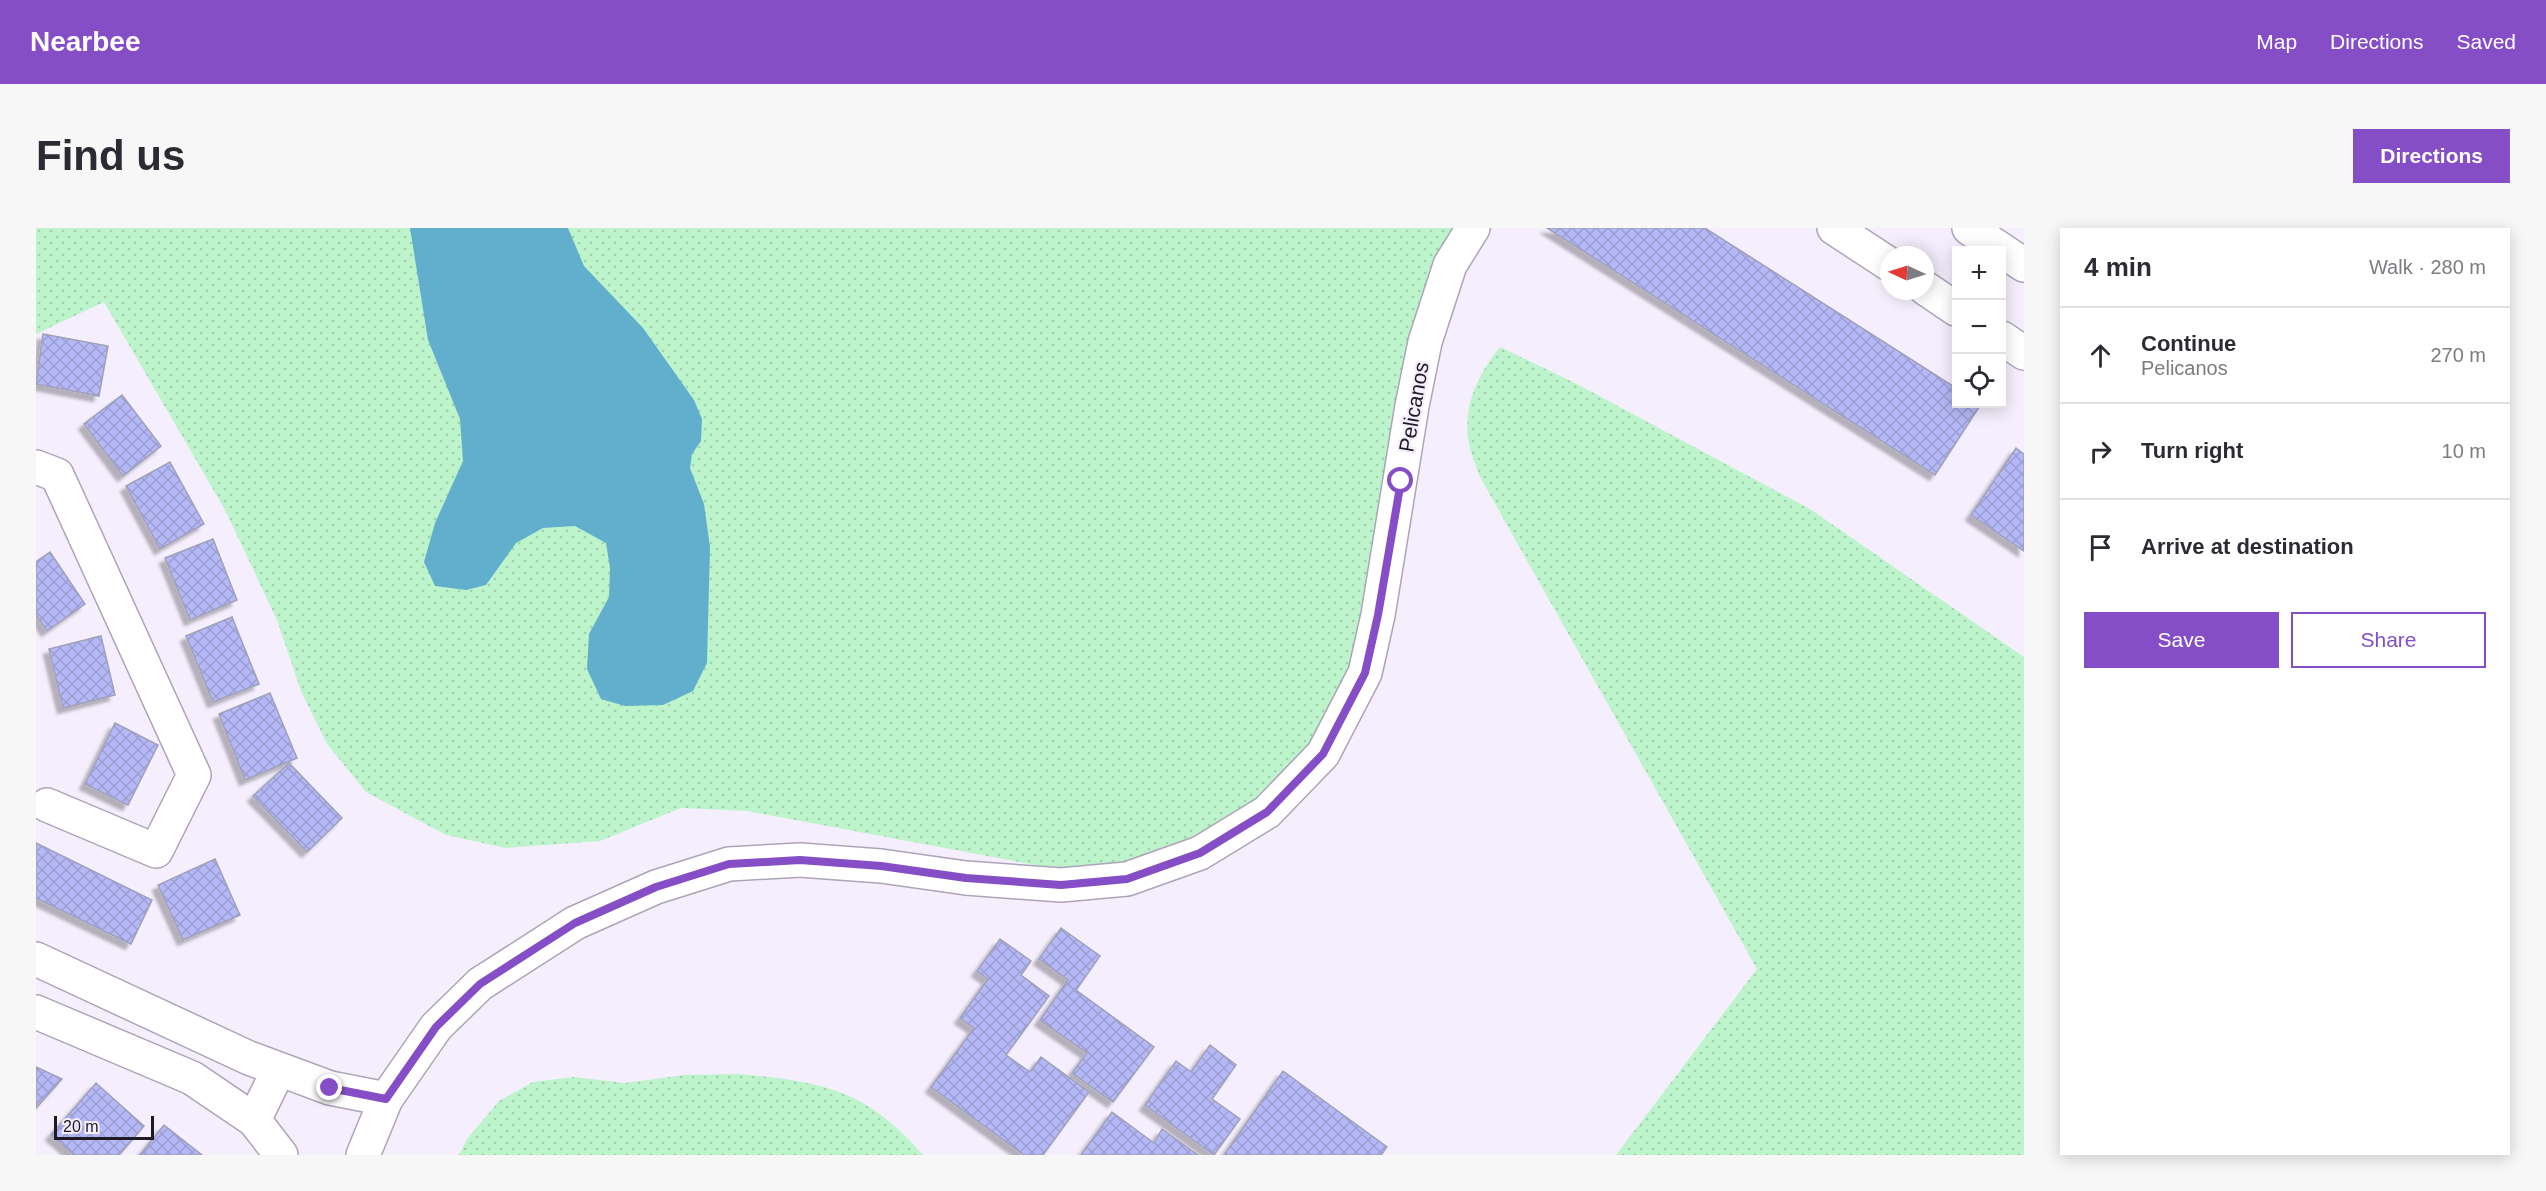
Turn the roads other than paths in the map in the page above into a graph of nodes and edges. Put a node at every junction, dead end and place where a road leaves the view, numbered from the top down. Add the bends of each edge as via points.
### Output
1 (1473, 228) edge
2 (1834, 228) edge
3 (1969, 228) edge
4 (1880, 258) edge
5 (2024, 265) edge
6 (1934, 294) edge
7 (1952, 306) edge
8 (2006, 341) edge
9 (2024, 353) edge
10 (36, 467) edge
11 (47, 805) dead end
12 (36, 959) edge
13 (36, 1012) edge
14 (279, 1069) junction
15 (386, 1099) junction
16 (254, 1120) junction
17 (281, 1155) edge
18 (363, 1155) edge

1 - 15 street, Pelicanos via 1450,265 1425,342 1365,673 1323,754 1267,812 1200,853 1127,879 1061,885 800,860 729,864 666,884 575,923 480,984 436,1027
2 - 4 street
3 - 5 street
6 - 7 street
8 - 9 street
10 - 11 street via 57,475 194,775 156,851
12 - 14 street
13 - 16 street via 192,1078
14 - 15 street via 330,1088
14 - 16 street
15 - 18 street, Pelicanos
16 - 17 street

